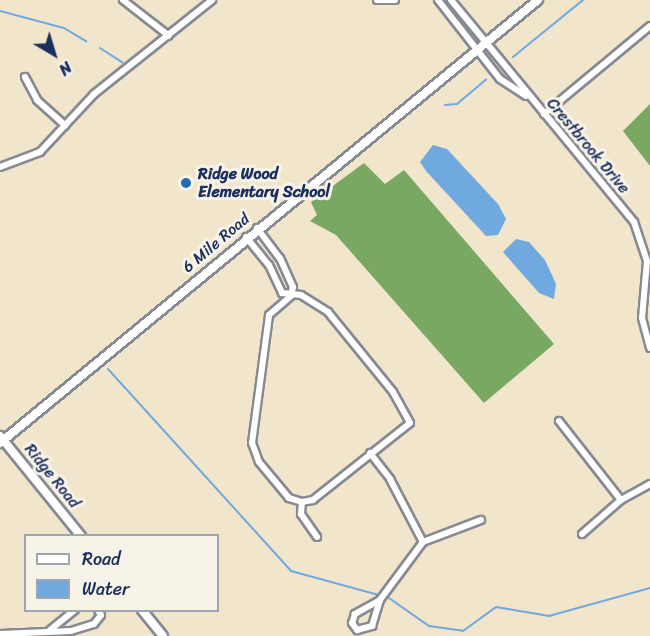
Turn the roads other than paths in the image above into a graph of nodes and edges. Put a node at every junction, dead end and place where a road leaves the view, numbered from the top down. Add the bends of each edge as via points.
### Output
1 (123, 0) edge
2 (212, 0) edge
3 (377, 0) edge
4 (395, 0) edge
5 (438, 0) edge
6 (451, 0) edge
7 (538, 0) edge
8 (650, 26) edge
9 (169, 36) junction
10 (485, 44) junction
11 (476, 51) junction
12 (25, 77) dead end
13 (530, 98) junction
14 (544, 114) junction
15 (65, 125) junction
16 (0, 167) edge
17 (257, 228) junction
18 (246, 237) junction
19 (648, 287) edge
20 (291, 296) junction
21 (650, 348) edge
22 (559, 421) dead end
23 (1, 439) edge
24 (370, 453) junction
25 (650, 484) edge
26 (621, 500) junction
27 (302, 502) junction
28 (482, 520) dead end
29 (79, 534) edge
30 (582, 534) dead end
31 (317, 537) dead end
32 (423, 542) junction
33 (380, 600) junction
34 (72, 612) edge
35 (98, 612) edge
36 (144, 612) edge
37 (50, 630) junction
38 (0, 634) edge
39 (163, 636) edge

1 - 9 street
2 - 9 street
3 - 4 street
5 - 11 street, Crestbrook Drive
6 - 10 street, Crestbrook Drive
7 - 10 street, 6 Mile Road
8 - 14 street
9 - 15 street via 94,94
10 - 11 street, 6 Mile Road
10 - 13 street, Crestbrook Drive
11 - 13 street, Crestbrook Drive via 500,79
11 - 17 street, 6 Mile Road
12 - 15 street via 37,100
13 - 14 street, Crestbrook Drive
14 - 19 street, Crestbrook Drive via 634,222 645,248
15 - 16 street via 40,152
17 - 18 street, 6 Mile Road
17 - 20 street via 280,258 293,287
18 - 20 street via 269,265 282,293
18 - 23 street, 6 Mile Road
19 - 21 street, Crestbrook Drive via 642,318
20 - 24 street via 301,295 328,312 393,392 410,423
20 - 27 street via 269,315 252,443 259,462 289,498
22 - 26 street
23 - 29 street, Ridge Road
24 - 27 street via 313,500
24 - 32 street via 390,479
25 - 26 street
26 - 30 street
27 - 31 street via 301,514
28 - 32 street
32 - 33 street
33 - 33 street via 355,614 352,623 357,630 372,627
34 - 37 street
35 - 37 street via 98,620 87,627
36 - 39 street
37 - 38 street

